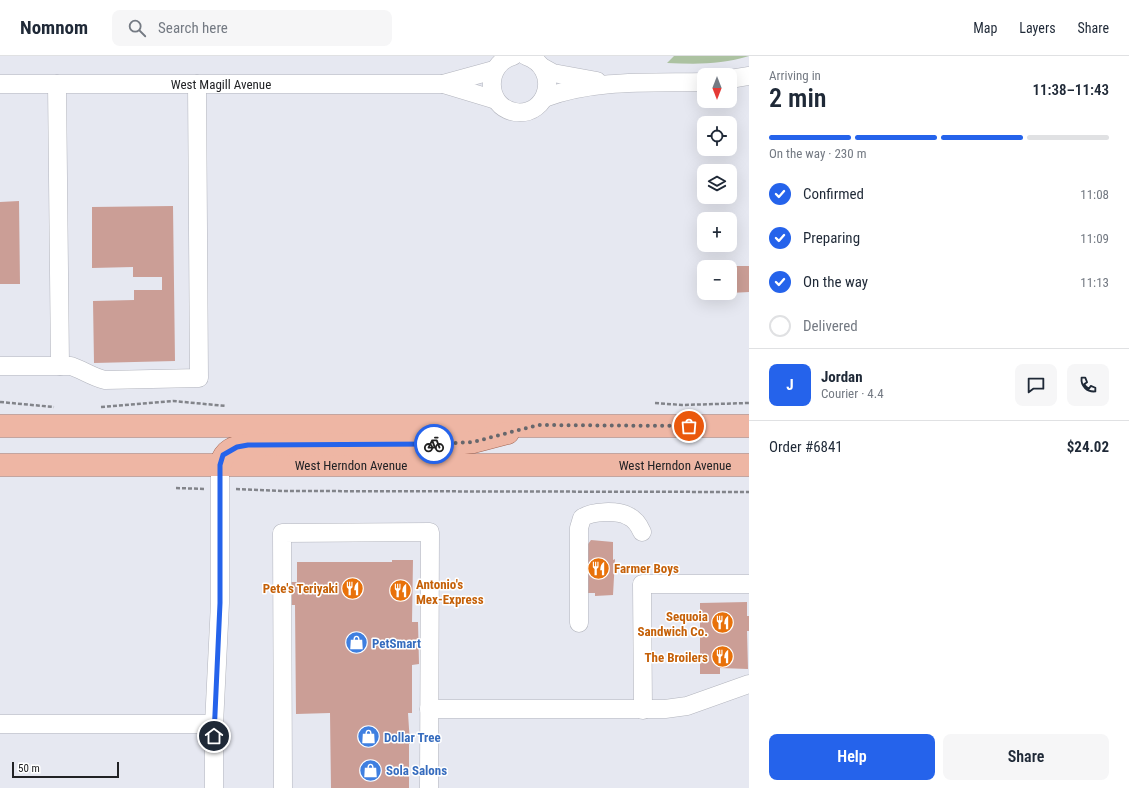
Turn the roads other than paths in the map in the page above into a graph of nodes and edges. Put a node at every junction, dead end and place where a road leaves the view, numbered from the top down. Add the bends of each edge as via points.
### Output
1 (505, 60) edge
2 (534, 60) edge
3 (749, 76) edge
4 (737, 78) edge
5 (697, 82) edge
6 (608, 83) junction
7 (0, 84) edge
8 (57, 84) junction
9 (197, 84) junction
10 (443, 84) junction
11 (544, 98) junction
12 (496, 100) junction
13 (0, 366) edge
14 (60, 366) junction
15 (538, 425) junction
16 (0, 426) edge
17 (749, 426) edge
18 (0, 464) edge
19 (220, 465) junction
20 (749, 465) edge
21 (642, 532) dead end
22 (749, 584) edge
23 (579, 623) dead end
24 (749, 684) edge
25 (429, 709) junction
26 (643, 710) junction
27 (0, 724) edge
28 (214, 724) junction
29 (214, 788) edge
30 (283, 788) edge
31 (429, 788) edge

1 - 10 street, West Magill Avenue
1 - 12 street via 492,90
2 - 6 street via 553,73
2 - 11 street via 547,78
3 - 4 street
5 - 6 street
6 - 11 street via 559,92
7 - 8 street, West Magill Avenue
8 - 9 street, West Magill Avenue
8 - 14 street
9 - 10 street, West Magill Avenue
9 - 14 street via 199,378 105,380 93,377 79,368
10 - 12 street, West Magill Avenue
11 - 12 street, West Magill Avenue via 526,111 515,112 504,108
13 - 14 street
15 - 16 main road
15 - 17 main road
15 - 19 main road via 473,442 454,444 248,445 228,451 223,455
18 - 19 main road, West Herndon Avenue
19 - 20 main road, West Herndon Avenue
19 - 28 street via 220,603
21 - 23 street via 633,519 620,513 590,513 582,518 579,528
22 - 26 street via 642,584
24 - 26 street via 687,706
25 - 26 street
25 - 30 street via 430,532 282,533
25 - 31 street
27 - 28 street
28 - 29 street

